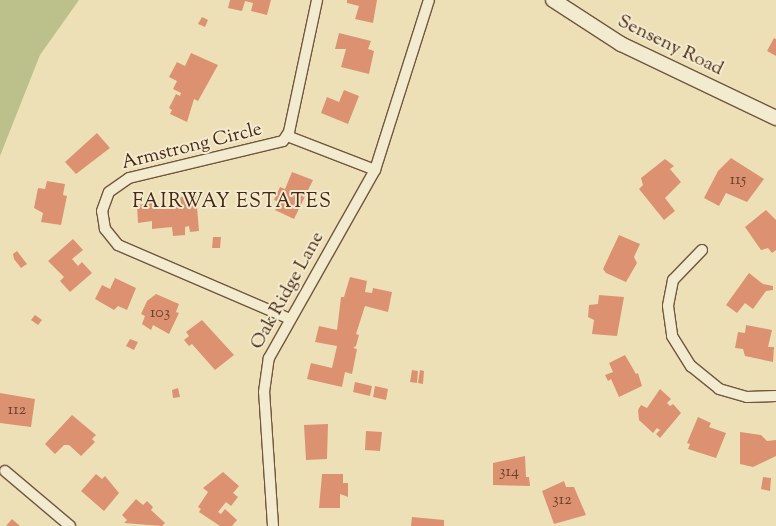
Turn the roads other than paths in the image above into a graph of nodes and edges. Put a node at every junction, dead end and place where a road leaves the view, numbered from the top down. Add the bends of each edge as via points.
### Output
1 (317, 0) edge
2 (429, 0) edge
3 (553, 0) edge
4 (776, 118) edge
5 (287, 136) junction
6 (375, 170) junction
7 (702, 250) dead end
8 (290, 319) junction
9 (776, 396) edge
10 (5, 471) dead end
11 (70, 526) edge
12 (273, 526) edge

1 - 5 street
2 - 6 street, Oak Ridge Lane
3 - 4 main road, Senseny Road via 621,44
5 - 6 street, Armstrong Circle
5 - 8 street, Armstrong Circle via 277,144 129,178 109,192 102,219 105,229 118,245
6 - 8 street, Oak Ridge Lane
7 - 9 street via 681,269 672,286 668,306 672,336 691,366 719,389 746,397
8 - 12 street, Oak Ridge Lane via 269,358 264,392
10 - 11 street

